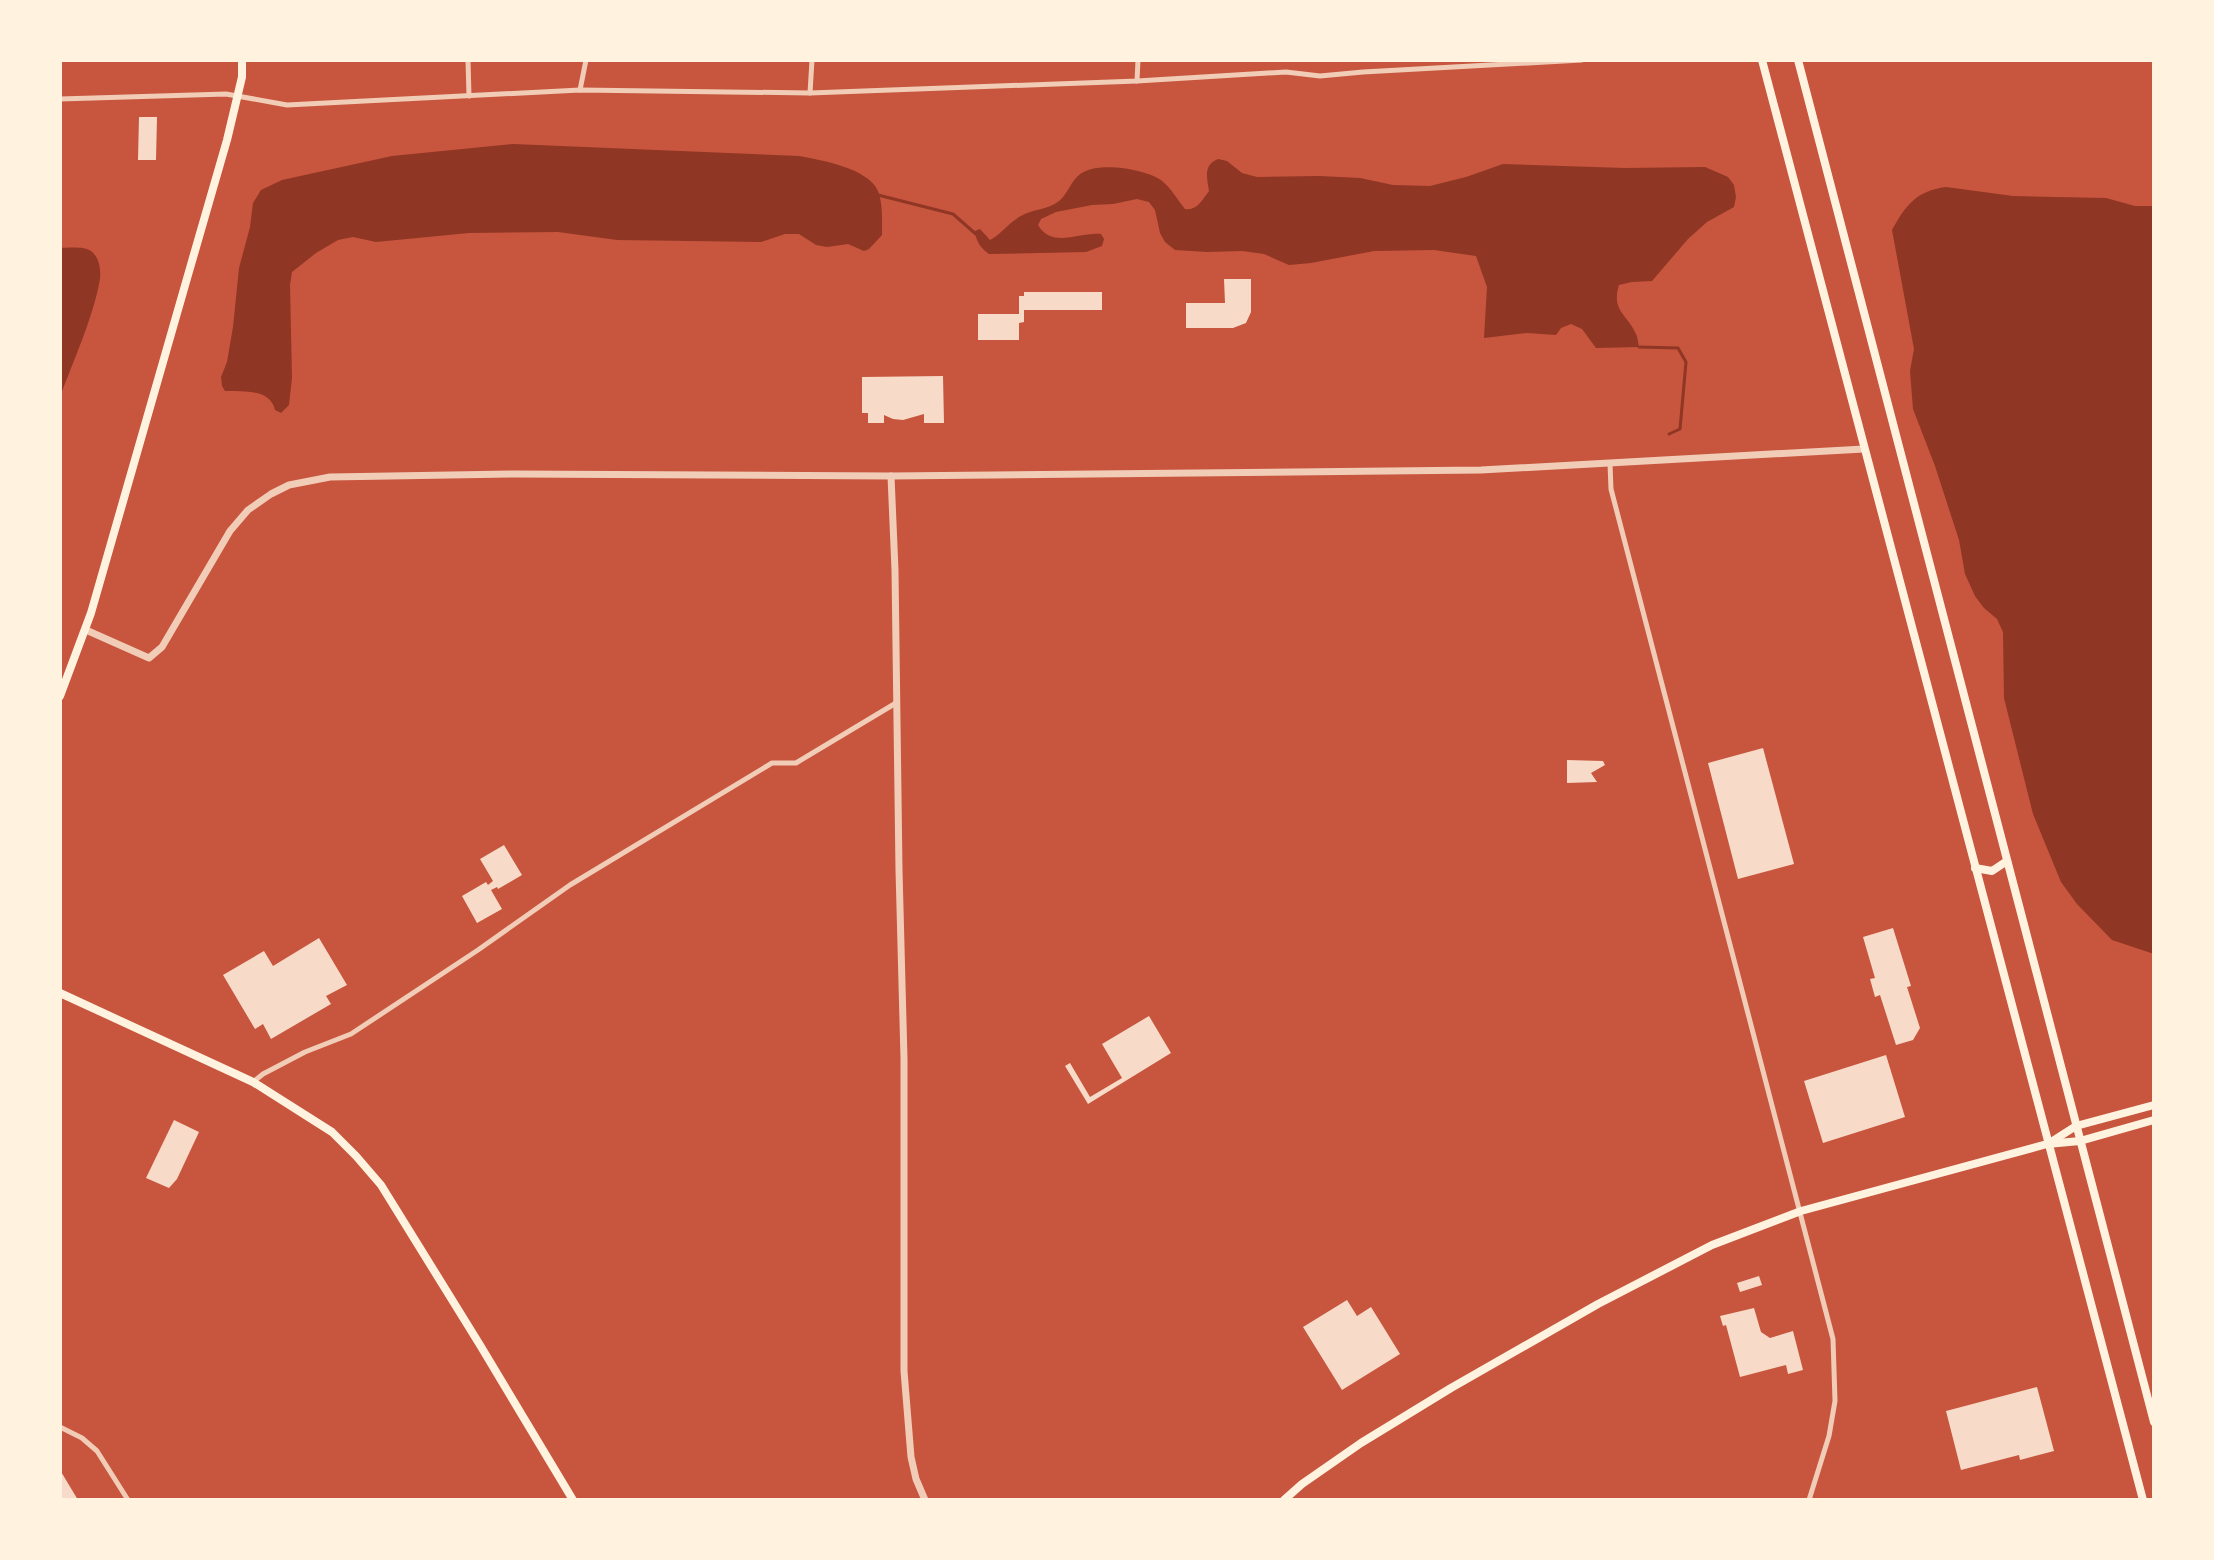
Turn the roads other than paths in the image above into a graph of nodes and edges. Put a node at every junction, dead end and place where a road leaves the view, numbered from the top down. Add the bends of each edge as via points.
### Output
1 (242, 60) edge
2 (248, 60) edge
3 (468, 60) edge
4 (586, 60) edge
5 (812, 60) edge
6 (1138, 60) edge
7 (1582, 60) edge
8 (1762, 60) edge
9 (1798, 60) edge
10 (242, 77) junction
11 (1137, 81) junction
12 (580, 90) junction
13 (810, 93) junction
14 (238, 96) junction
15 (469, 96) junction
16 (60, 99) edge
17 (1864, 449) junction
18 (1610, 464) junction
19 (891, 476) junction
20 (86, 630) junction
21 (60, 696) edge
22 (897, 702) junction
23 (2007, 861) junction
24 (1975, 868) junction
25 (60, 993) edge
26 (253, 1082) junction
27 (2154, 1105) edge
28 (2154, 1120) edge
29 (2076, 1126) junction
30 (2080, 1141) junction
31 (2047, 1144) junction
32 (1801, 1211) junction
33 (2154, 1422) edge
34 (60, 1427) edge
35 (128, 1500) edge
36 (573, 1500) edge
37 (925, 1500) edge
38 (1284, 1500) edge
39 (1809, 1500) edge
40 (2143, 1500) edge

1 - 10 main road
2 - 10 main road
3 - 15 street
4 - 12 street
5 - 13 street
6 - 11 street
7 - 11 street
8 - 17 main road
9 - 23 main road
10 - 14 main road
11 - 13 street
12 - 13 street
12 - 15 street
14 - 15 street via 287,105
14 - 16 street
14 - 20 main road
17 - 18 street
17 - 24 main road
18 - 19 street
18 - 32 street via 1611,489
19 - 20 street via 514,474 308,480 271,494 248,510 157,653 149,658
19 - 22 street
20 - 21 main road
22 - 26 street via 796,763 772,763 570,885 351,1034 305,1052
22 - 37 street via 904,1394 911,1457
23 - 24 main road via 1992,871
23 - 29 main road
24 - 31 main road
25 - 26 main road
26 - 36 main road via 332,1132 381,1185
27 - 29 main road
28 - 30 main road
29 - 30 main road
29 - 31 main road
30 - 31 main road
30 - 33 main road
31 - 32 main road
31 - 40 main road
32 - 38 main road via 1712,1245 1598,1304 1361,1443
32 - 39 street via 1833,1339 1835,1372 1829,1436
34 - 35 street via 97,1451

